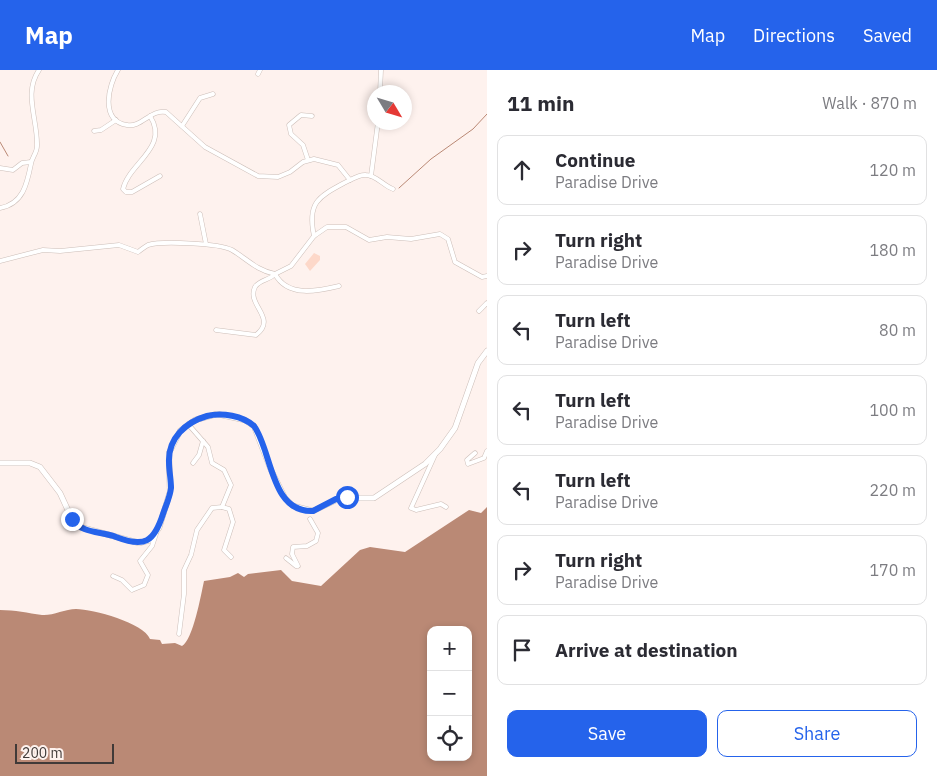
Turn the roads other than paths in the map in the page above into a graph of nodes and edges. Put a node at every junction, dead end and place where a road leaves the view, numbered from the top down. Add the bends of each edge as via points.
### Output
1 (39, 70) edge
2 (118, 70) edge
3 (381, 70) edge
4 (380, 85) edge
5 (213, 94) dead end
6 (150, 116) junction
7 (312, 116) dead end
8 (116, 120) junction
9 (182, 126) junction
10 (94, 130) dead end
11 (377, 130) edge
12 (308, 160) junction
13 (31, 162) junction
14 (0, 168) edge
15 (160, 176) dead end
16 (371, 176) junction
17 (350, 180) junction
18 (393, 189) dead end
19 (0, 208) edge
20 (200, 214) dead end
21 (314, 236) junction
22 (206, 244) junction
23 (0, 261) edge
24 (275, 274) junction
25 (487, 276) edge
26 (340, 286) dead end
27 (487, 304) edge
28 (479, 312) dead end
29 (216, 330) dead end
30 (487, 351) edge
31 (195, 420) junction
32 (188, 424) junction
33 (193, 430) junction
34 (203, 441) junction
35 (487, 451) edge
36 (475, 453) dead end
37 (435, 455) junction
38 (0, 463) edge
39 (193, 463) dead end
40 (222, 507) junction
41 (446, 507) dead end
42 (310, 519) dead end
43 (156, 534) junction
44 (230, 557) dead end
45 (286, 558) dead end
46 (114, 576) dead end
47 (179, 634) dead end

1 - 13 street via 31,92 37,138 37,151
2 - 8 street via 108,93 109,107
3 - 4 street
5 - 9 street via 200,98
6 - 8 street via 134,126
6 - 9 street via 166,112
6 - 15 street via 156,133 154,142 123,188 132,192
7 - 12 street via 301,115 289,125 291,134 303,145
8 - 10 street via 101,130
9 - 12 street via 205,147 263,177 284,175
11 - 16 street
12 - 17 street via 338,165
13 - 14 street via 22,163 13,170
13 - 19 street via 20,198
16 - 17 street via 362,175
16 - 18 street
17 - 21 street via 317,199 313,209
20 - 22 street
21 - 24 street via 291,266
21 - 25 street via 327,227 336,226 346,227 369,240 387,237 411,239 440,234 448,239 454,262 482,277
22 - 23 street via 153,244 138,252 120,245 43,250
22 - 24 street via 232,250 256,268
24 - 26 street via 282,283 301,291
24 - 29 street via 256,285 254,291 264,319 261,331 256,335
27 - 28 street
30 - 37 street via 477,366 455,428
31 - 32 street
31 - 33 street
31 - 37 street via 219,414 245,420 254,426 285,498 305,511 317,510 340,498 377,497
32 - 33 street
32 - 43 street via 177,435 170,453 170,492
33 - 34 street
34 - 39 street
34 - 40 street via 212,463 224,470 231,485
35 - 36 street via 484,458 468,464 467,460
37 - 41 street via 411,508 416,510 441,504
38 - 43 street via 30,463 40,467 60,493 72,519 83,529 135,542 147,541
40 - 44 street via 229,509 233,517 224,550
40 - 47 street via 212,508 197,530 184,570
42 - 45 street via 318,533 316,541 307,546 293,547 292,554 298,566
43 - 46 street via 152,546 140,561 148,575 144,585 132,590

